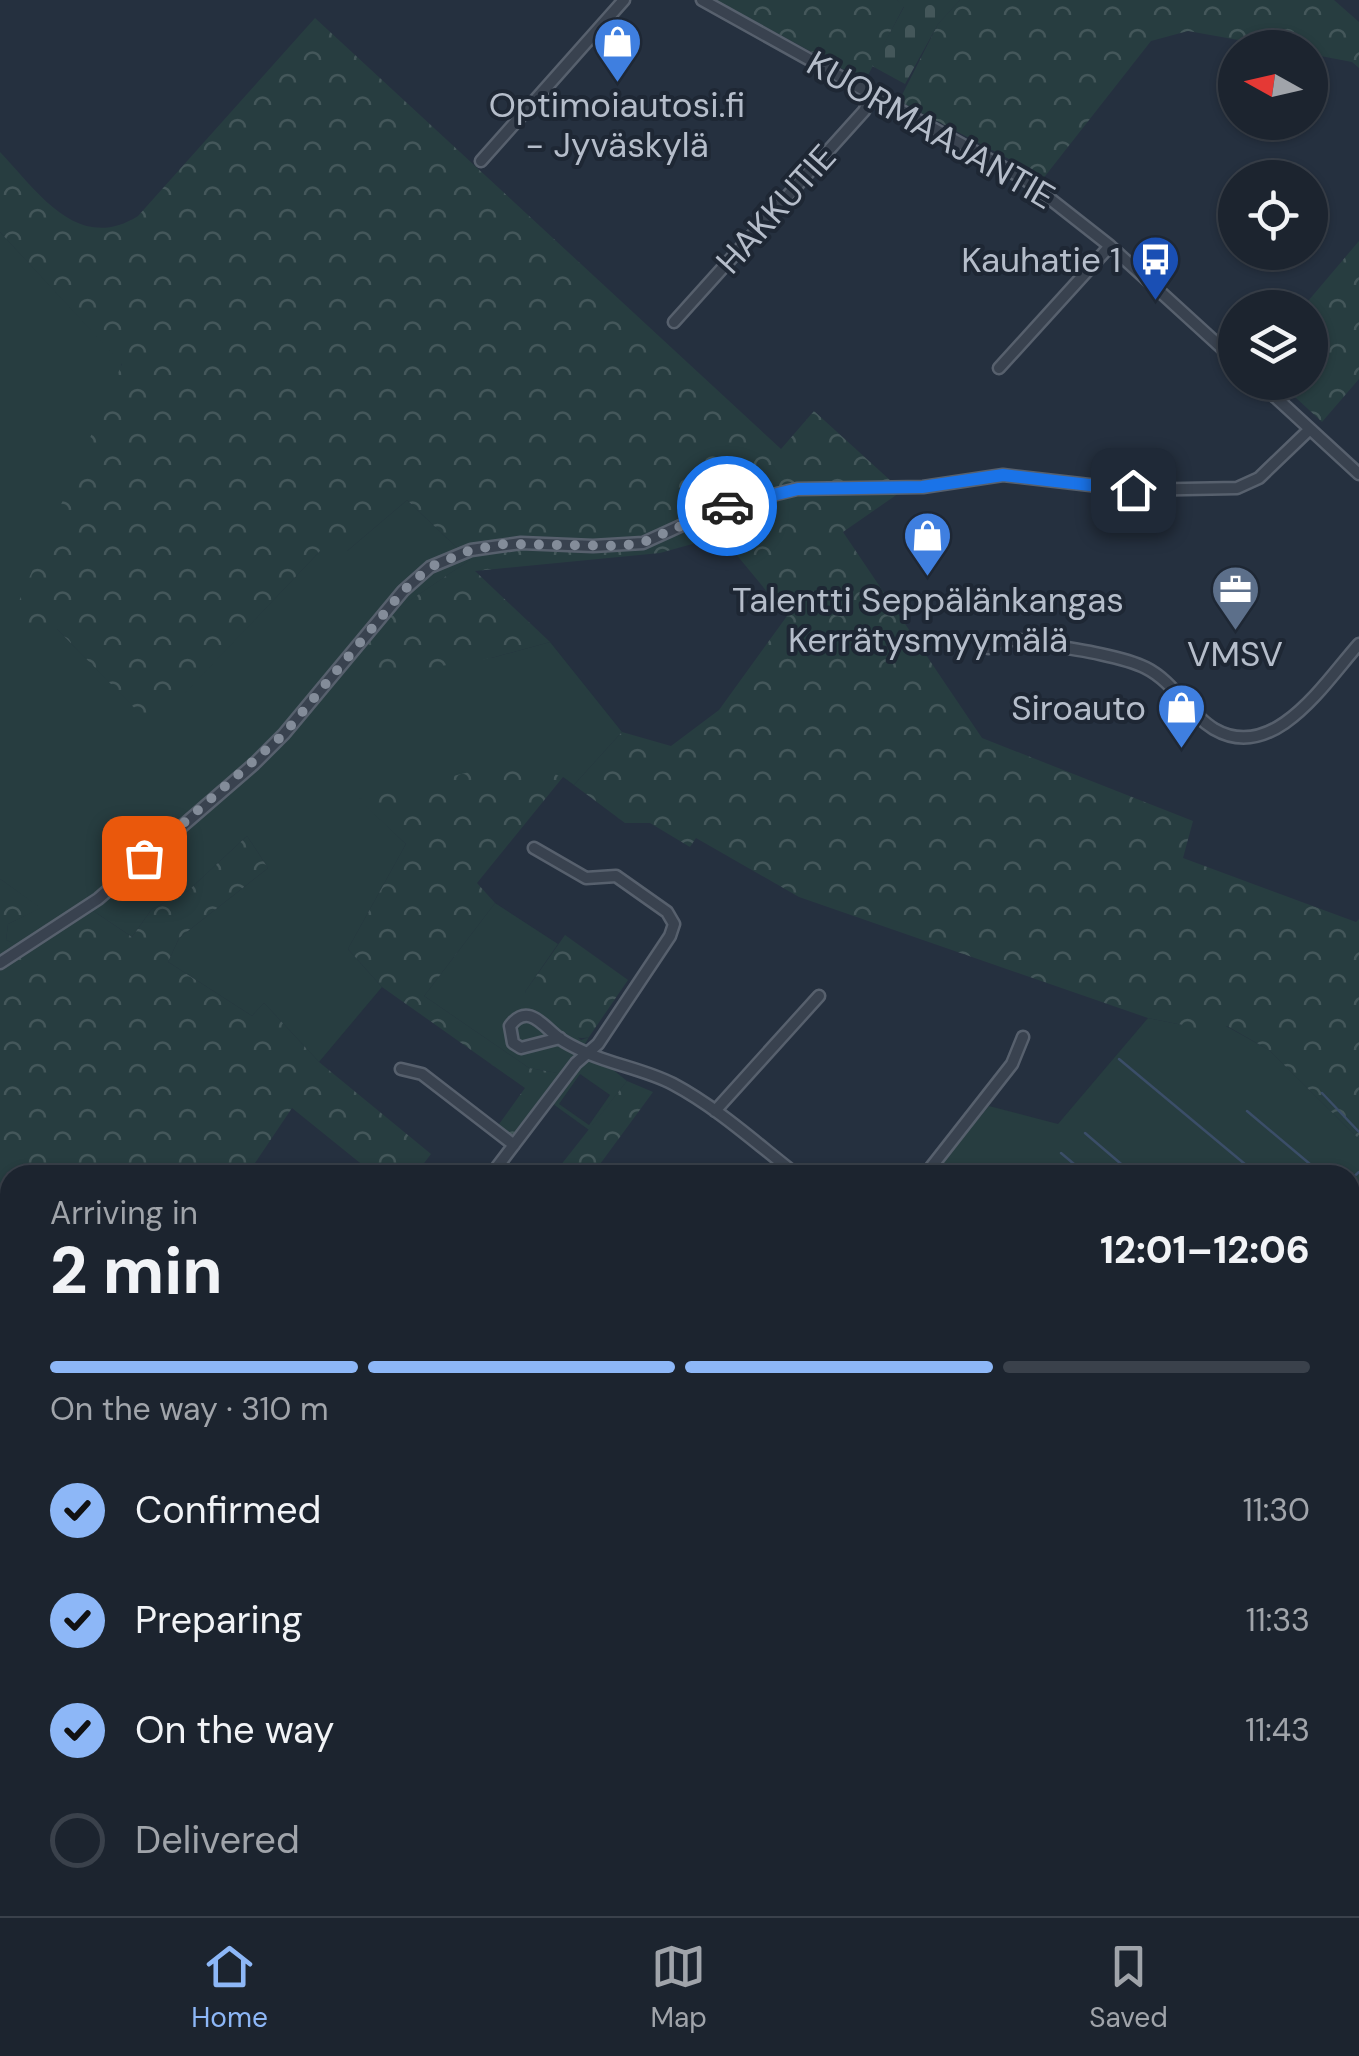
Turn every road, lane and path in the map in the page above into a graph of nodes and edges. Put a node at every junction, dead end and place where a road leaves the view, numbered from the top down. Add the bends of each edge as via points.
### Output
1 (624, 0) edge
2 (702, 0) edge
3 (874, 94) junction
4 (482, 161) dead end
5 (1110, 246) junction
6 (674, 322) dead end
7 (1218, 344) edge
8 (999, 368) dead end
9 (1279, 400) edge
10 (1310, 429) junction
11 (1359, 474) edge
12 (1359, 644) edge
13 (988, 648) dead end
14 (534, 848) dead end
15 (0, 963) edge
16 (819, 996) dead end
17 (1023, 1037) dead end
18 (560, 1038) junction
19 (588, 1054) junction
20 (401, 1069) dead end
21 (715, 1110) junction
22 (514, 1145) junction
23 (499, 1165) edge
24 (784, 1165) edge
25 (933, 1165) edge

1 - 4 street
2 - 3 street, KUORMAAJANTIE
3 - 5 street, KUORMAAJANTIE via 1008,168
3 - 6 street, HAKKUTIE
5 - 7 street, KUORMAAJANTIE
5 - 8 street
9 - 10 street
10 - 11 street
10 - 15 street via 1258,478 1237,488 1133,490 1003,475 922,487 798,489 720,508 644,542 504,544 445,560 403,591 254,764 98,899
12 - 13 street via 1286,725 1248,737 1214,729 1158,675 1137,664 1019,640
14 - 19 street via 586,878 616,876 674,924
16 - 21 street
17 - 25 street via 1012,1064
18 - 18 street via 529,1015 510,1026 521,1048
18 - 19 street
19 - 21 street via 674,1084
19 - 22 street
20 - 22 street via 422,1074
21 - 24 street
22 - 23 street

